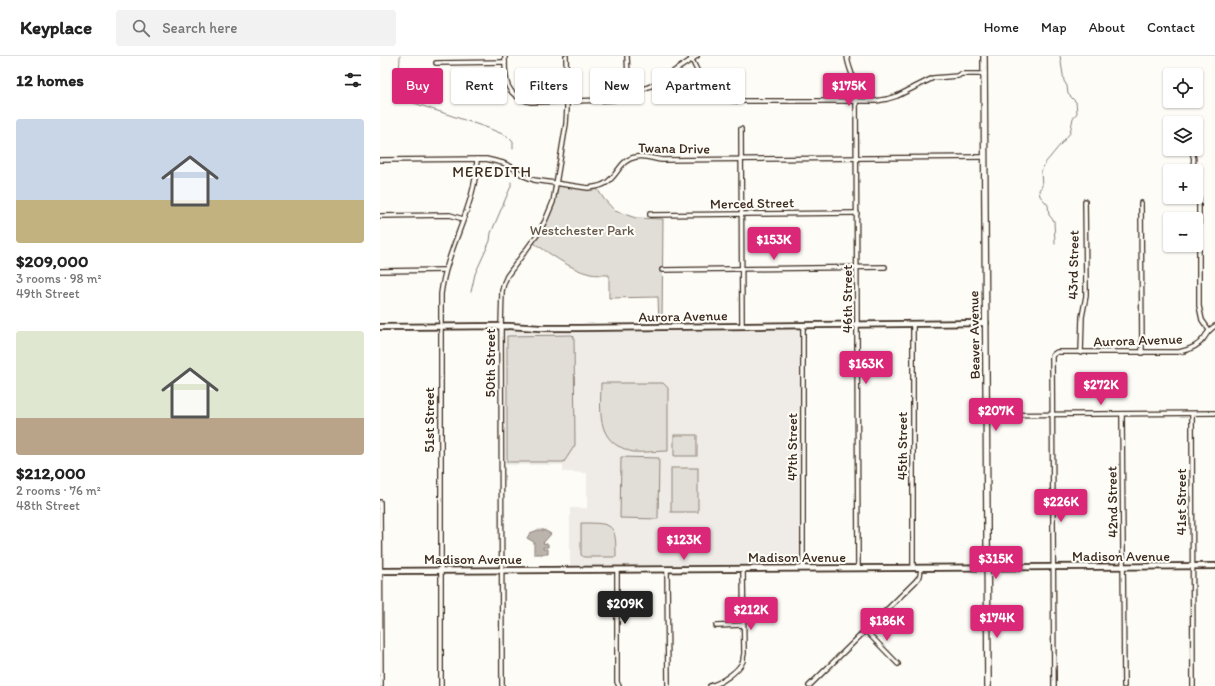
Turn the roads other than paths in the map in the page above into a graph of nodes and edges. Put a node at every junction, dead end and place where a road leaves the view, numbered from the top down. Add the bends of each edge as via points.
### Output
1 (505, 56) edge
2 (566, 56) edge
3 (627, 56) edge
4 (697, 56) edge
5 (847, 56) edge
6 (984, 56) edge
7 (690, 57) edge
8 (505, 62) junction
9 (436, 63) dead end
10 (566, 68) edge
11 (628, 68) edge
12 (984, 74) junction
13 (644, 89) edge
14 (515, 96) edge
15 (856, 101) junction
16 (567, 104) edge
17 (741, 129) dead end
18 (985, 157) junction
19 (477, 159) junction
20 (742, 159) junction
21 (857, 159) junction
22 (380, 160) edge
23 (556, 184) junction
24 (1085, 201) dead end
25 (1141, 203) dead end
26 (1199, 204) edge
27 (650, 213) dead end
28 (857, 213) junction
29 (742, 214) junction
30 (380, 216) edge
31 (463, 219) junction
32 (885, 267) dead end
33 (858, 268) junction
34 (742, 269) junction
35 (380, 270) edge
36 (445, 270) junction
37 (662, 270) dead end
38 (986, 323) junction
39 (913, 324) junction
40 (803, 325) junction
41 (858, 325) junction
42 (500, 326) junction
43 (742, 326) junction
44 (1215, 326) edge
45 (380, 327) edge
46 (440, 327) junction
47 (1209, 330) junction
48 (1142, 352) junction
49 (1081, 353) junction
50 (1215, 413) edge
51 (1052, 414) junction
52 (1122, 414) junction
53 (1192, 414) junction
54 (987, 415) junction
55 (380, 502) edge
56 (1193, 566) junction
57 (1215, 566) edge
58 (988, 567) junction
59 (1053, 567) junction
60 (1123, 567) junction
61 (803, 568) junction
62 (858, 568) junction
63 (913, 568) junction
64 (921, 568) junction
65 (667, 569) junction
66 (743, 569) junction
67 (501, 570) junction
68 (617, 570) junction
69 (380, 571) edge
70 (441, 571) junction
71 (744, 625) junction
72 (716, 626) dead end
73 (866, 631) junction
74 (898, 664) dead end
75 (381, 686) edge
76 (441, 686) edge
77 (502, 686) edge
78 (619, 686) edge
79 (668, 686) edge
80 (710, 686) edge
81 (809, 686) edge
82 (988, 686) edge
83 (1054, 686) edge
84 (1124, 686) edge
85 (1193, 686) edge

1 - 8 street
2 - 10 street, 50th Street
3 - 11 street
4 - 7 street
5 - 15 street, 46th Street via 855,81
6 - 12 main road, Beaver Avenue
7 - 13 street
7 - 15 street via 709,90 727,100
8 - 9 street
8 - 14 street via 505,79
12 - 15 street via 933,78 887,99
12 - 18 main road, Beaver Avenue
15 - 21 street, 46th Street
16 - 23 street, 50th Street
17 - 20 street
18 - 21 street, Twana Drive
18 - 38 main road, Beaver Avenue
19 - 22 street, Twana Drive
19 - 23 street, Twana Drive via 497,161 534,180
19 - 31 street, 51st Street via 473,194
20 - 21 street, Twana Drive
20 - 23 street, Twana Drive via 662,160 636,157 626,160 610,180 600,186 588,188
20 - 29 street
21 - 28 street, 46th Street
23 - 42 street, 50th Street via 553,202 545,221 504,283
24 - 49 street, 43rd Street via 1086,291
25 - 48 street
26 - 47 street via 1199,306 1202,320
27 - 29 street, Merced Street
28 - 29 street, Merced Street
28 - 33 street, 46th Street
29 - 34 street
30 - 31 street via 445,215
31 - 36 street, 51st Street
32 - 33 street
33 - 34 street
33 - 41 street, 46th Street
34 - 37 street
34 - 43 street
35 - 36 street
36 - 46 street, 51st Street
38 - 39 street, Aurora Avenue
38 - 54 main road, Beaver Avenue
39 - 41 street, Aurora Avenue
39 - 63 street, 45th Street
40 - 41 street, Aurora Avenue
40 - 43 street, Aurora Avenue
40 - 61 street, 47th Street
41 - 62 street, 46th Street
42 - 43 street, Aurora Avenue
42 - 46 street, Aurora Avenue
42 - 67 street, 50th Street
44 - 47 street, Aurora Avenue
45 - 46 street, Aurora Avenue
46 - 70 street, 51st Street
47 - 48 street, Aurora Avenue via 1198,344 1189,350
48 - 49 street, Aurora Avenue
49 - 51 street, Aurora Avenue via 1058,352 1054,355
50 - 53 street
51 - 52 street
51 - 54 street
51 - 59 street
52 - 53 street
52 - 60 street, 42nd Street
53 - 56 street, 41st Street
54 - 58 main road, Beaver Avenue
55 - 69 street
56 - 57 street, Madison Avenue
56 - 60 street, Madison Avenue
56 - 85 street, 41st Street
58 - 59 street, Madison Avenue
58 - 64 street, Madison Avenue
58 - 82 main road, Beaver Avenue
59 - 60 street, Madison Avenue
59 - 83 street
60 - 84 street, 42nd Street
61 - 62 street, Madison Avenue
61 - 66 street, Madison Avenue
62 - 63 street, Madison Avenue
63 - 64 street, Madison Avenue
64 - 73 street via 918,579
65 - 66 street, Madison Avenue
65 - 68 street, Madison Avenue
65 - 79 street
66 - 71 street
67 - 68 street, Madison Avenue
67 - 70 street, Madison Avenue
67 - 77 street, 50th Street
68 - 78 street
69 - 70 street, Madison Avenue
69 - 75 street
70 - 76 street, 51st Street
71 - 72 street
71 - 80 street via 742,661 724,680
73 - 74 street
73 - 81 street

